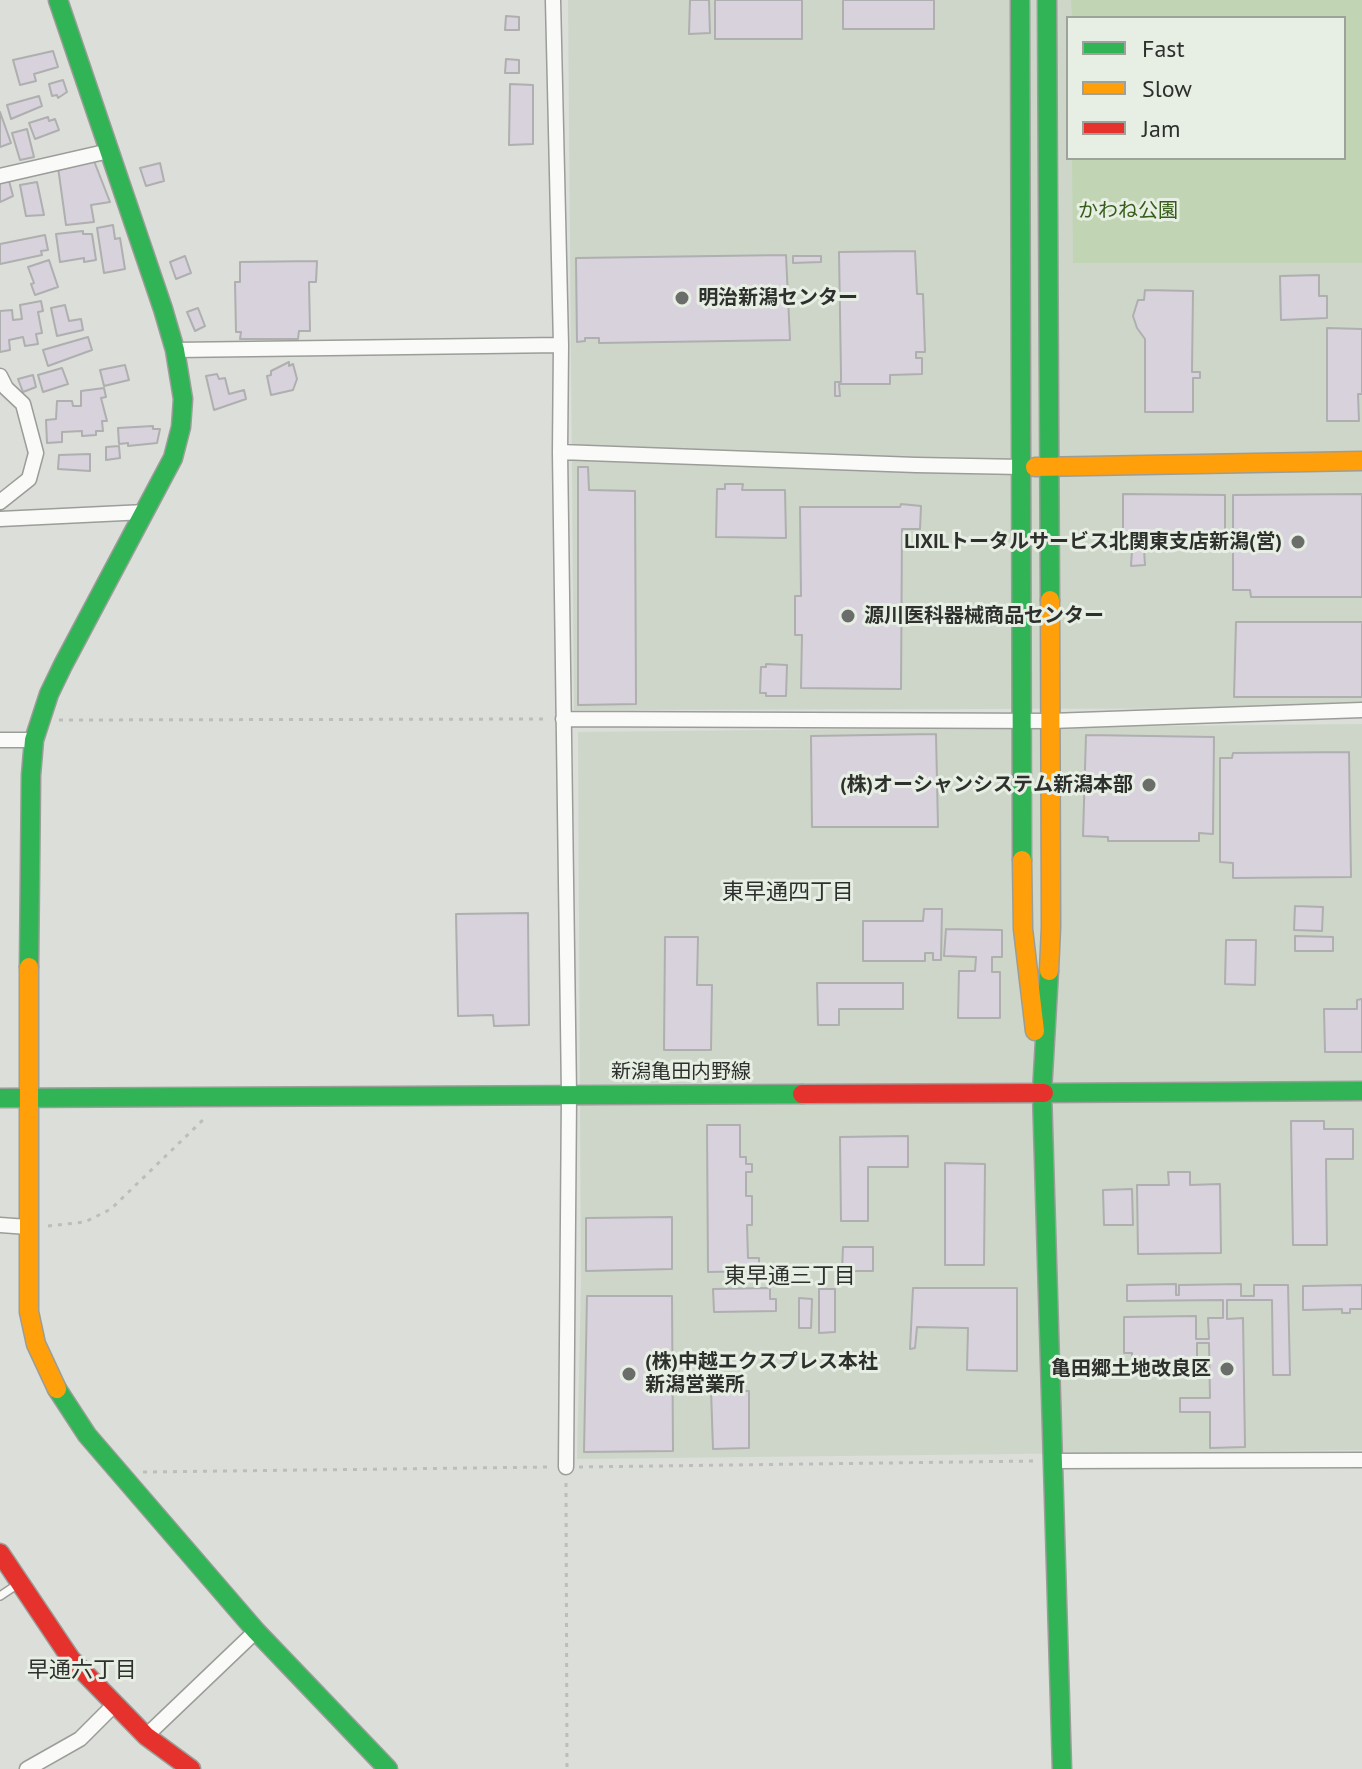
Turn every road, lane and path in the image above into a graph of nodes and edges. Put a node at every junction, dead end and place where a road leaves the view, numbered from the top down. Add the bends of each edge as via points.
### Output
1 (58, 0) edge
2 (553, 0) edge
3 (1020, 0) edge
4 (1047, 0) edge
5 (109, 151) junction
6 (0, 176) edge
7 (561, 345) junction
8 (175, 350) junction
9 (0, 376) edge
10 (560, 452) junction
11 (1362, 461) edge
12 (1022, 467) junction
13 (1050, 467) junction
14 (0, 502) edge
15 (145, 512) junction
16 (0, 519) edge
17 (1362, 710) edge
18 (563, 719) junction
19 (39, 720) junction
20 (1020, 721) junction
21 (1051, 721) junction
22 (0, 740) edge
23 (34, 740) junction
24 (1362, 1091) edge
25 (1042, 1092) junction
26 (569, 1095) junction
27 (214, 1097) junction
28 (0, 1098) edge
29 (27, 1098) junction
30 (0, 1225) edge
31 (28, 1227) junction
32 (1362, 1460) edge
33 (1052, 1461) junction
34 (566, 1467) junction
35 (120, 1472) junction
36 (0, 1553) edge
37 (20, 1582) junction
38 (0, 1596) edge
39 (256, 1631) junction
40 (114, 1705) junction
41 (146, 1736) junction
42 (27, 1769) edge
43 (191, 1769) edge
44 (388, 1769) edge
45 (567, 1769) edge
46 (1062, 1769) edge

1 - 5 street
2 - 7 street
3 - 12 street
4 - 13 street
5 - 6 street
5 - 8 street
7 - 8 street
7 - 10 street
8 - 15 street via 183,399 181,427 173,458
9 - 14 street via 23,404 36,453 29,479
10 - 12 street
10 - 18 street
11 - 13 street
12 - 13 street
12 - 20 street
13 - 21 street
15 - 16 street
15 - 19 street
17 - 21 street
18 - 19 path
18 - 20 street
18 - 26 street
19 - 23 street
20 - 21 street
20 - 25 street via 1023,929
21 - 25 street via 1051,927
22 - 23 street
23 - 29 street
24 - 25 street, 新潟亀田内野線
25 - 26 street, 新潟亀田内野線
25 - 33 street
26 - 27 street, 新潟亀田内野線
26 - 34 street
27 - 29 street, 新潟亀田内野線
27 - 31 path via 214,1109 111,1209 85,1222
28 - 29 street, 新潟亀田内野線
29 - 31 street
30 - 31 street
31 - 35 street via 29,1312 36,1344 72,1415
32 - 33 street
33 - 34 path
33 - 46 street
34 - 35 path
34 - 45 path
35 - 39 street
36 - 37 street
37 - 38 lane
37 - 40 street via 71,1659
39 - 41 street
39 - 44 street
40 - 41 street
40 - 42 street via 80,1739
41 - 43 street

